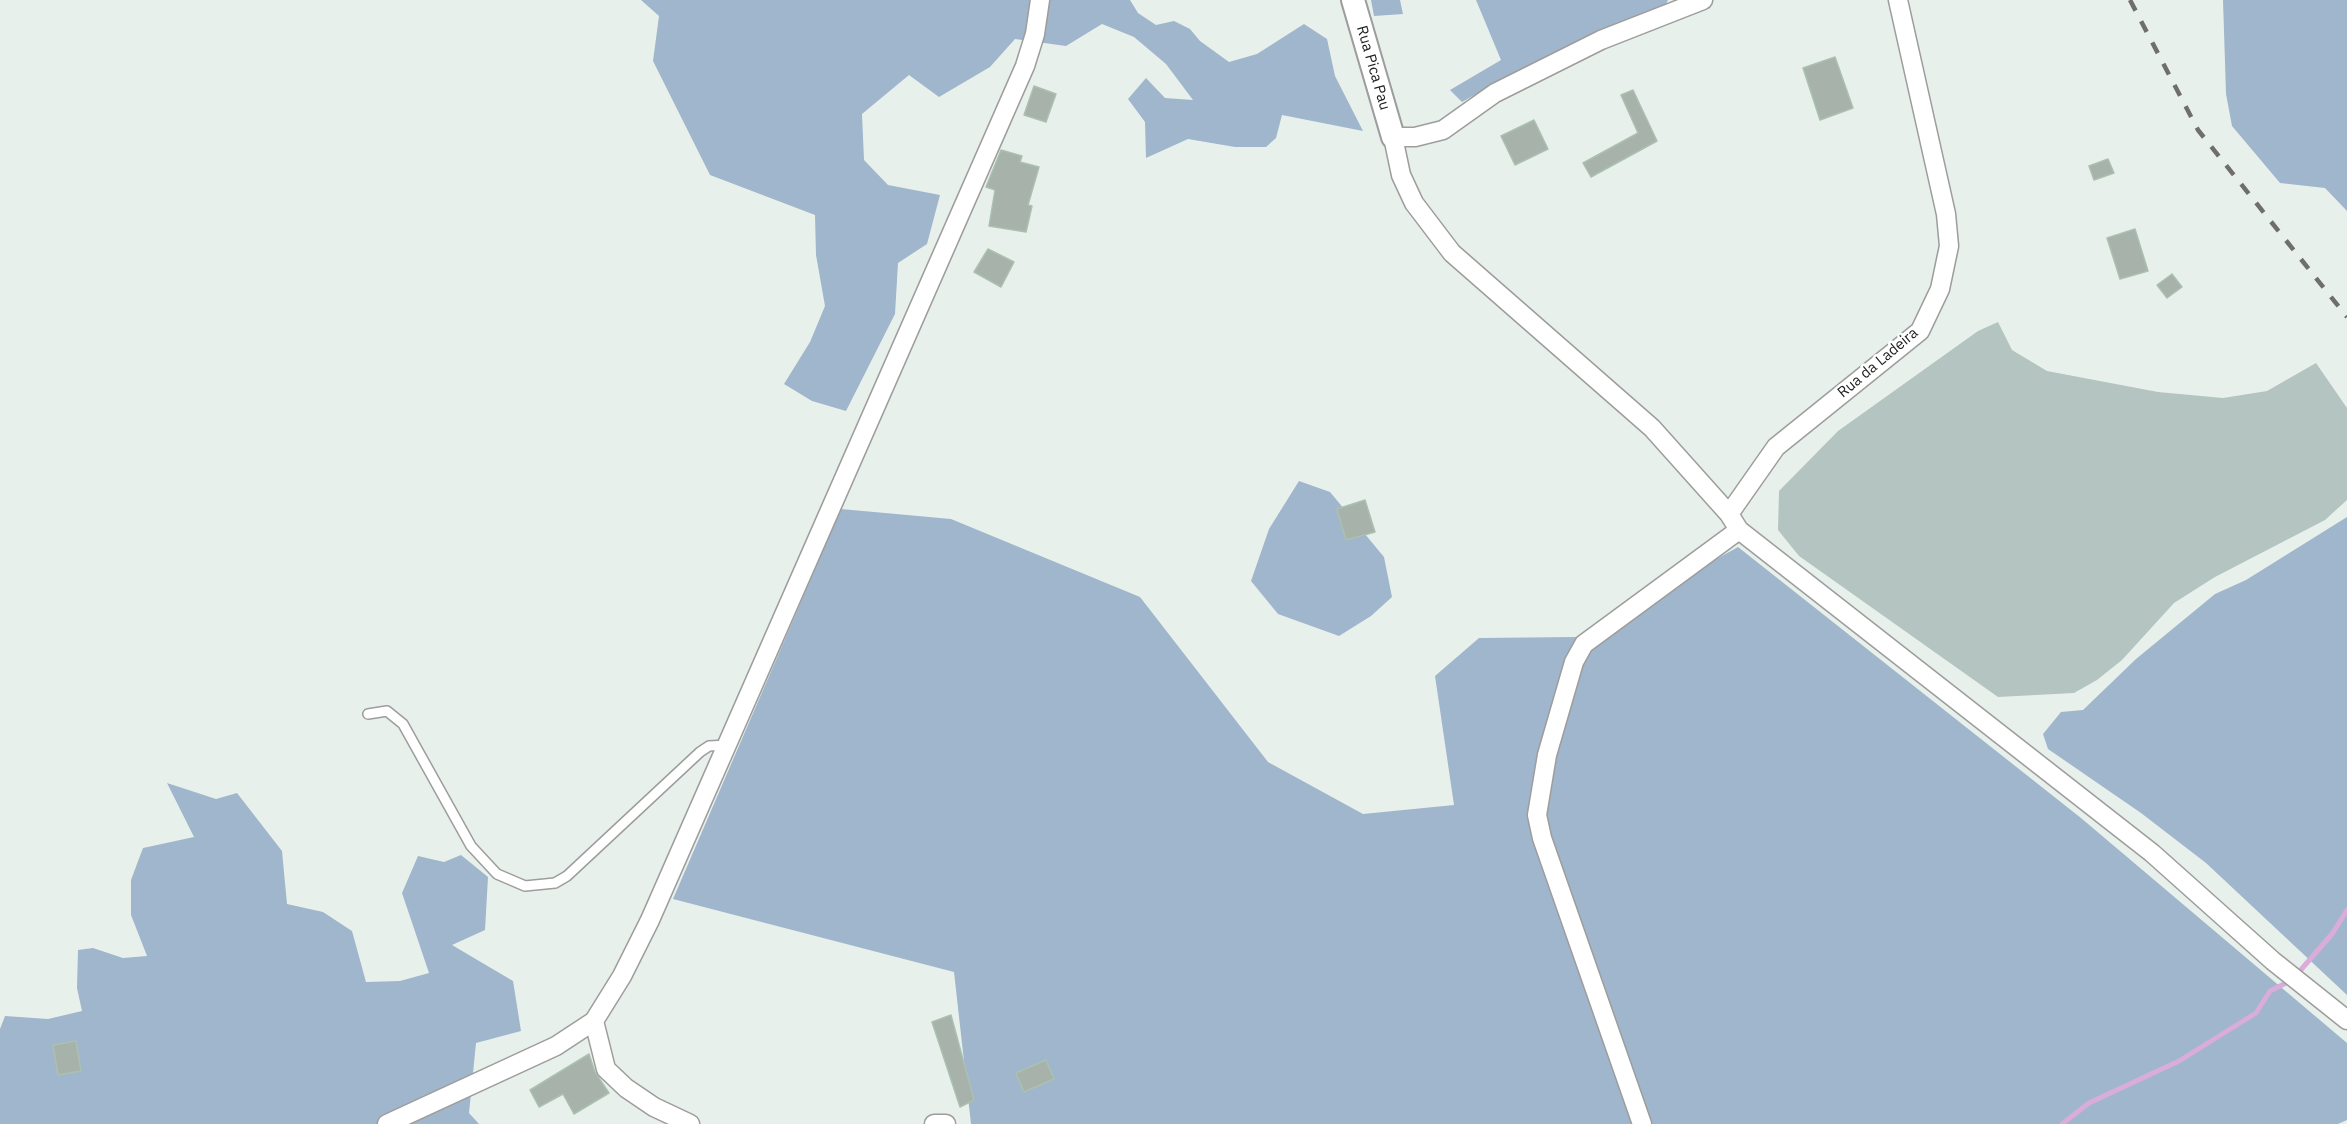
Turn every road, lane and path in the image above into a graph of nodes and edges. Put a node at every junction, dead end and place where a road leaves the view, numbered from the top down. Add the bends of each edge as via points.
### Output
1 (1040, 0) edge
2 (1353, 0) edge
3 (1703, 0) edge
4 (1898, 0) edge
5 (1393, 137) junction
6 (1729, 514) junction
7 (1739, 530) junction
8 (368, 714) dead end
9 (727, 745) junction
10 (2347, 1020) edge
11 (594, 1021) junction
12 (387, 1124) edge
13 (690, 1124) edge
14 (934, 1124) edge
15 (946, 1124) edge
16 (1642, 1124) edge

1 - 9 street via 1025,66
2 - 5 street, Rua Pica Pau
3 - 5 street via 1601,39 1495,93 1443,130 1415,137
4 - 6 street, Rua da Ladeira via 1946,214 1949,246 1940,289 1920,331 1776,447
5 - 6 street via 1401,175 1414,203 1452,253 1652,428
6 - 7 street
7 - 10 street via 2152,853 2273,961
7 - 16 street via 1584,644 1574,662 1545,765 1537,815 1542,838
8 - 9 lane via 387,711 404,724 471,846 497,874 525,885 541,886 567,876 700,752 708,746
9 - 11 street via 650,920
11 - 12 street via 556,1047
11 - 13 street via 606,1069 644,1101
14 - 15 street

